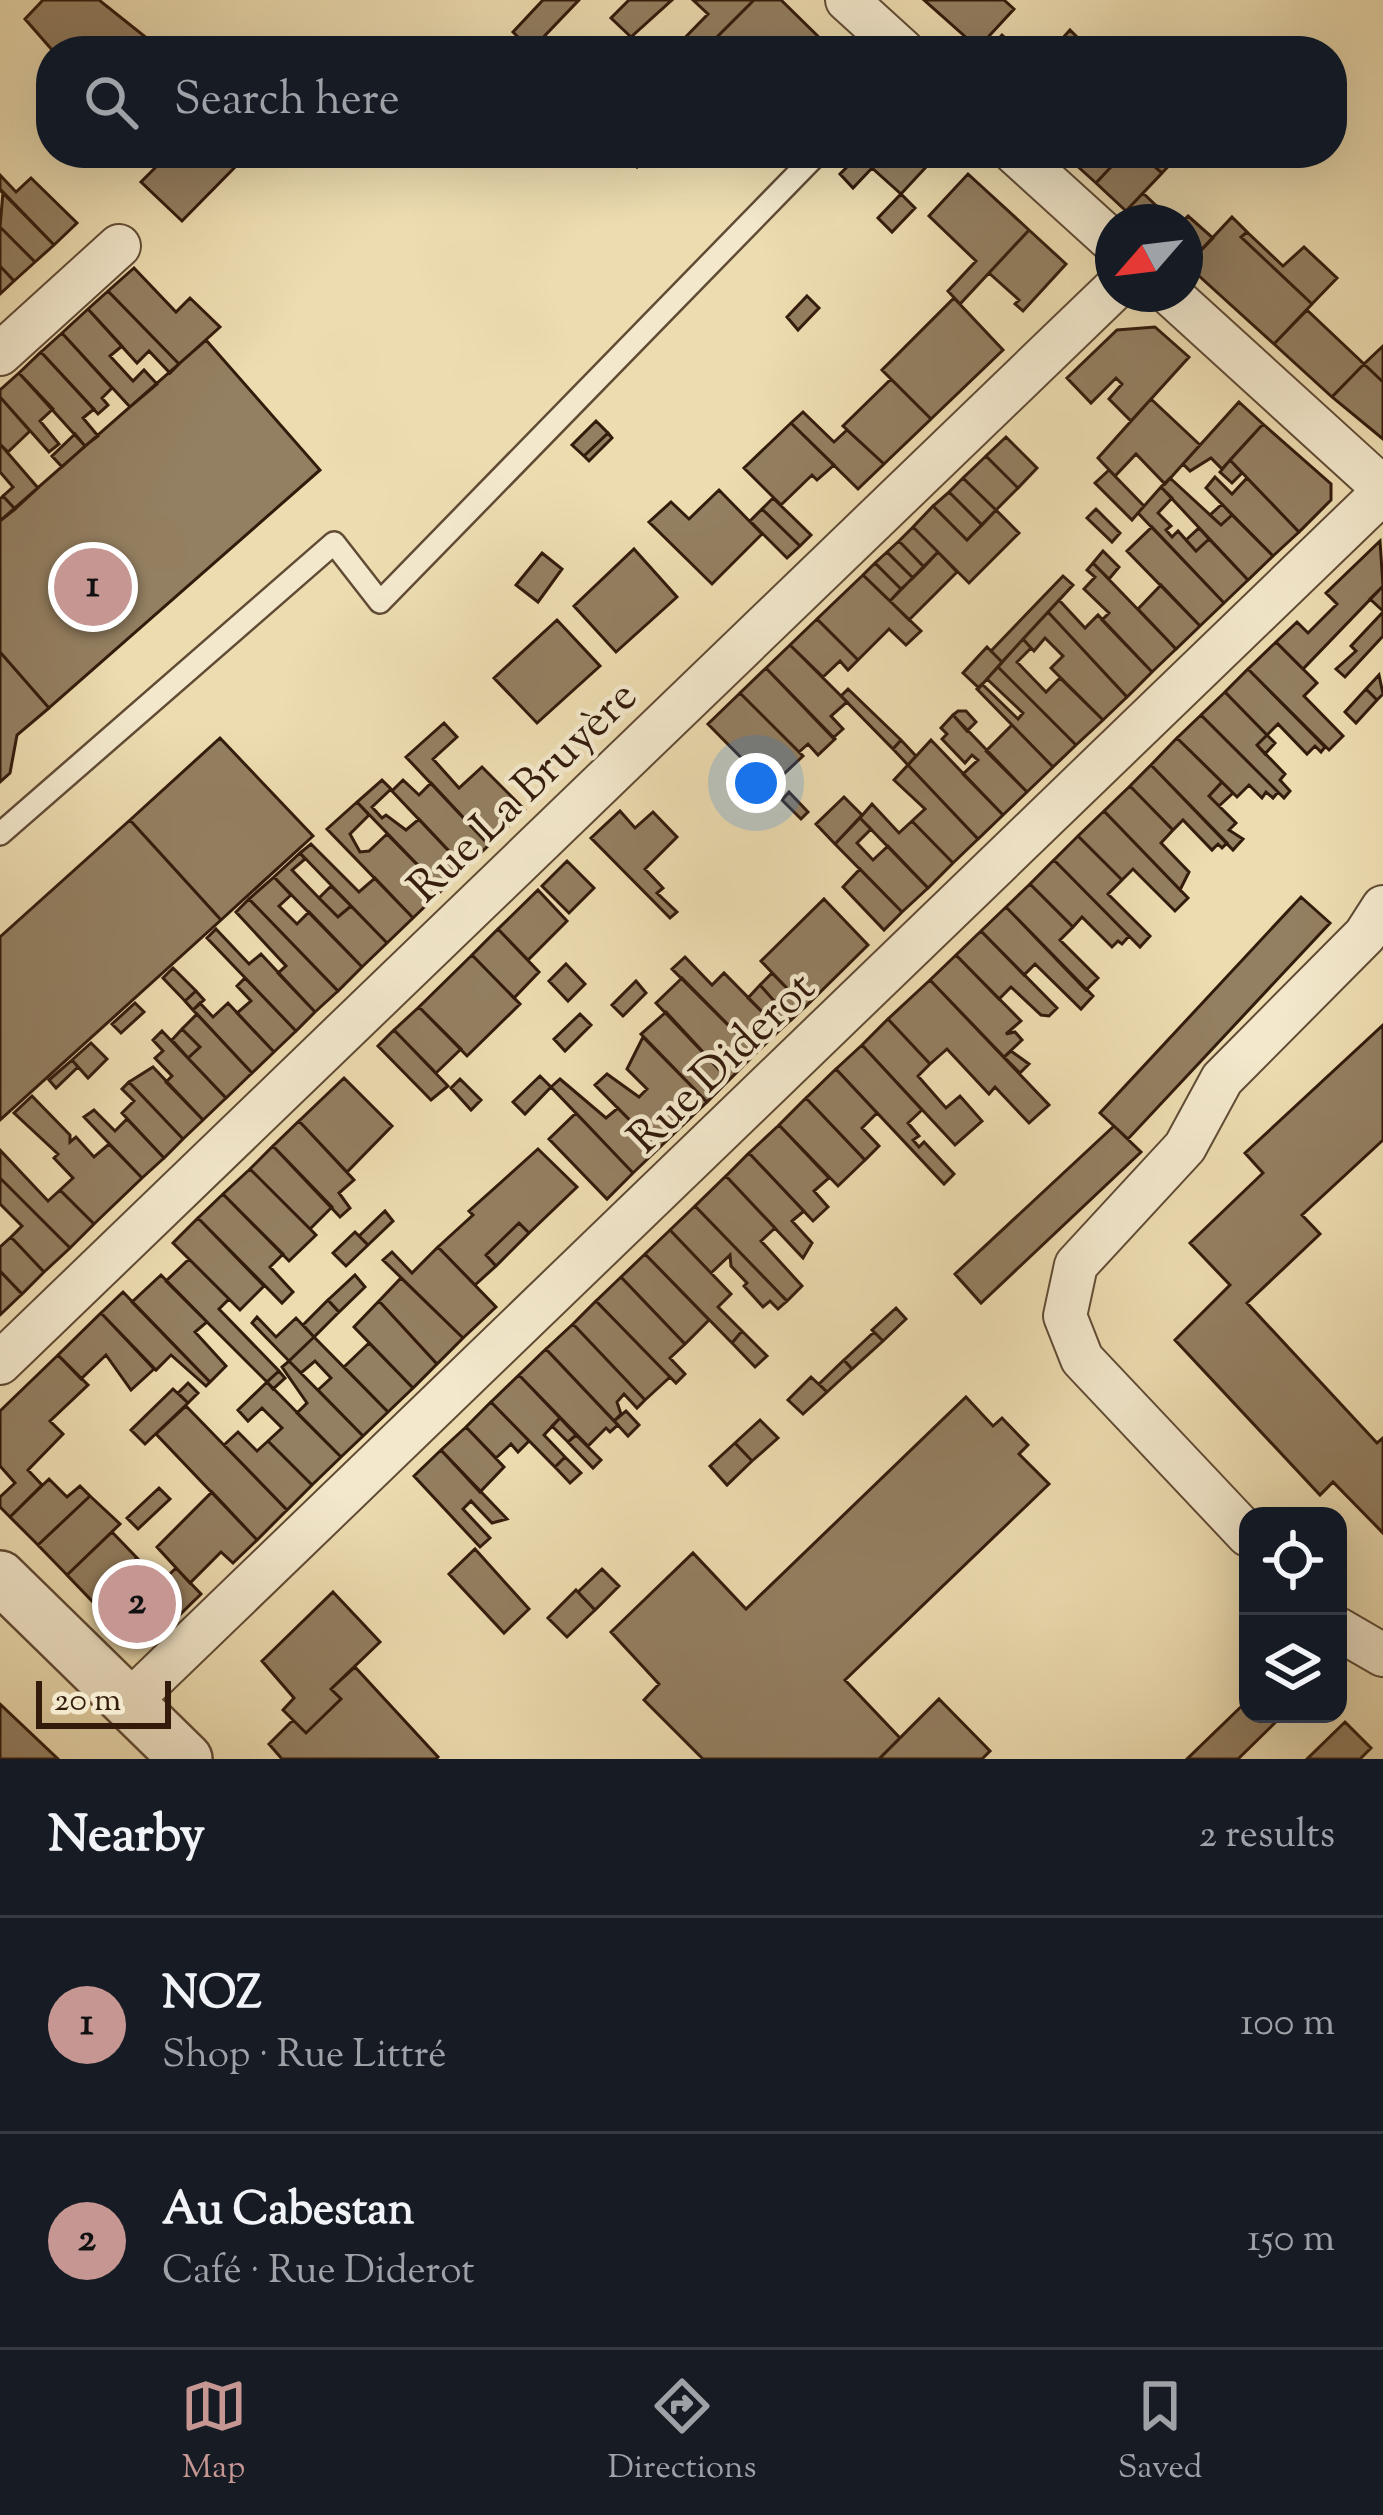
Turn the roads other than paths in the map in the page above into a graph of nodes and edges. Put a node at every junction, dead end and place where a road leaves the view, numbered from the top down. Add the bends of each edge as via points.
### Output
1 (847, 0) edge
2 (887, 36) edge
3 (803, 168) edge
4 (1032, 168) edge
5 (1095, 226) edge
6 (119, 246) dead end
7 (1095, 307) edge
8 (1190, 312) edge
9 (0, 354) edge
10 (1383, 490) edge
11 (0, 834) edge
12 (1383, 907) edge
13 (0, 1363) edge
14 (1239, 1525) edge
15 (1, 1580) edge
16 (1347, 1634) edge
17 (1383, 1655) edge
18 (128, 1703) junction
19 (185, 1759) edge

1 - 2 street
3 - 11 lane via 380,602 334,543
4 - 5 street
6 - 9 street
7 - 13 street, Rue La Bruyère
8 - 10 street
10 - 18 street, Rue Diderot
12 - 14 street via 1210,1093 1185,1147 1085,1252 1065,1298 1068,1332 1082,1359
15 - 18 street
16 - 17 street
18 - 19 street

